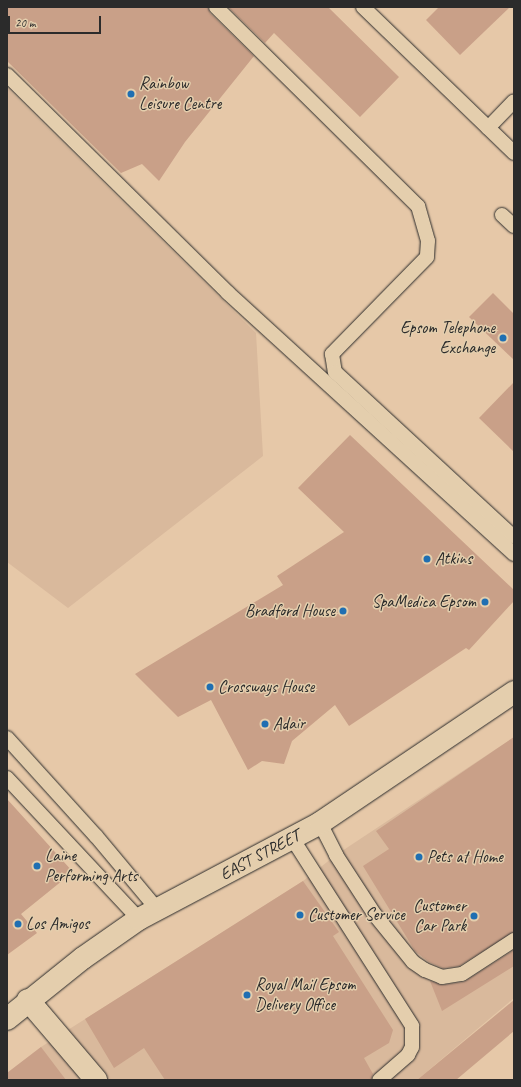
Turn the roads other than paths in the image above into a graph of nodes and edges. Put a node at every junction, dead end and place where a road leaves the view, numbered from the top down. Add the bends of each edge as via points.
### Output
1 (216, 7) edge
2 (363, 7) edge
3 (7, 75) edge
4 (514, 101) edge
5 (488, 128) junction
6 (514, 153) edge
7 (502, 215) dead end
8 (514, 226) edge
9 (514, 537) edge
10 (514, 554) edge
11 (514, 692) edge
12 (7, 738) edge
13 (7, 778) edge
14 (320, 823) junction
15 (292, 838) junction
16 (148, 914) junction
17 (514, 940) edge
18 (28, 1000) junction
19 (7, 1019) edge
20 (96, 1080) edge
21 (379, 1080) edge

1 - 9 lane via 418,206 428,241 426,257 332,354 335,372
2 - 5 lane
3 - 10 lane via 228,293
4 - 5 lane
5 - 6 lane
7 - 8 lane
11 - 14 main road, EAST STREET
12 - 16 lane via 96,836
13 - 16 lane
14 - 15 main road, EAST STREET
14 - 17 lane via 336,855 375,915 413,962 425,970 442,977 462,974
15 - 16 main road, EAST STREET
15 - 21 lane via 412,1026 412,1047 408,1055
16 - 18 main road, EAST STREET
18 - 19 main road, EAST STREET
18 - 20 main road

